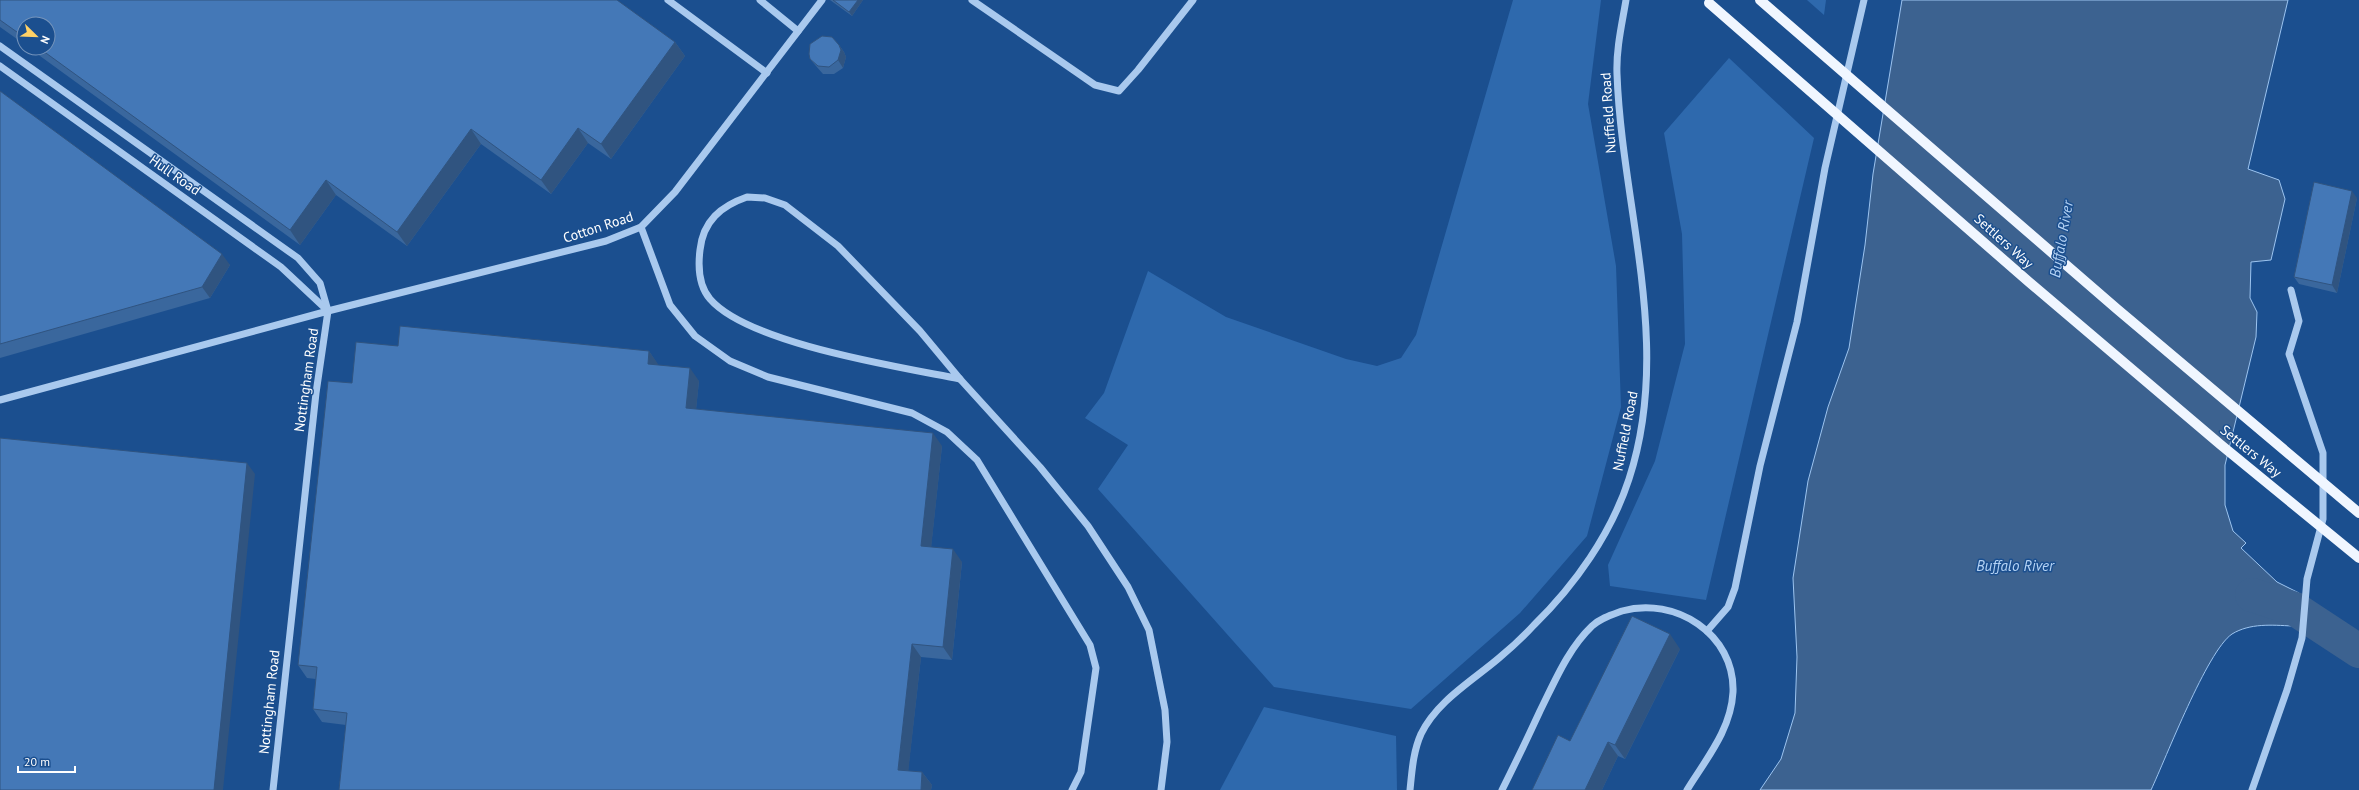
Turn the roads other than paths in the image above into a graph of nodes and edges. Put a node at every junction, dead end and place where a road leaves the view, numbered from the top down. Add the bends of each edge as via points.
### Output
1 (668, 0) edge
2 (760, 0) edge
3 (822, 0) edge
4 (972, 0) edge
5 (1193, 0) edge
6 (1626, 0) edge
7 (1760, 0) edge
8 (1864, 0) edge
9 (1709, 4) dead end
10 (798, 31) junction
11 (0, 46) edge
12 (0, 66) edge
13 (767, 73) junction
14 (641, 227) junction
15 (2291, 290) dead end
16 (328, 311) junction
17 (960, 379) junction
18 (0, 400) edge
19 (2359, 513) edge
20 (2359, 558) edge
21 (1708, 631) junction
22 (273, 790) edge
23 (1072, 790) edge
24 (1161, 790) edge
25 (1410, 790) edge
26 (1502, 790) edge
27 (1687, 790) edge
28 (2252, 790) edge

1 - 13 street
2 - 10 street
3 - 10 street, Cotton Road
4 - 5 street via 1095,85 1119,91
6 - 25 street, Nuffield Road via 1617,73 1624,150 1647,320 1648,370 1644,414 1629,479 1602,537 1582,569 1557,601 1501,657 1446,702 1430,719 1416,748
7 - 19 main road, Settlers Way, bridge via 2117,309
8 - 21 street via 1825,168 1798,322 1760,466 1735,588 1728,607
9 - 20 main road, Settlers Way, bridge via 2029,282
10 - 13 street, Cotton Road
11 - 16 street via 298,258 320,283
12 - 16 street, Hull Road via 281,267
13 - 14 street, Cotton Road via 675,192
14 - 16 street, Cotton Road via 606,241
14 - 23 street via 670,305 695,336 730,361 768,377 912,413 947,432 977,460 1090,646 1096,668 1081,772
15 - 28 street via 2299,321 2289,354 2323,453 2323,519 2307,579 2302,638
16 - 18 street, Nottingham Road
16 - 22 street, Nottingham Road via 316,393
17 - 17 street via 824,351 764,331 733,316 710,299 700,276 703,231 711,219 729,203 747,197 765,198 785,206 838,246 920,331
17 - 24 street via 1040,466 1088,526 1128,587 1149,630 1165,710 1167,742
21 - 26 street via 1691,618 1658,608 1637,607 1606,616 1593,625 1567,657
21 - 27 street via 1728,659 1732,675 1731,708 1724,730

